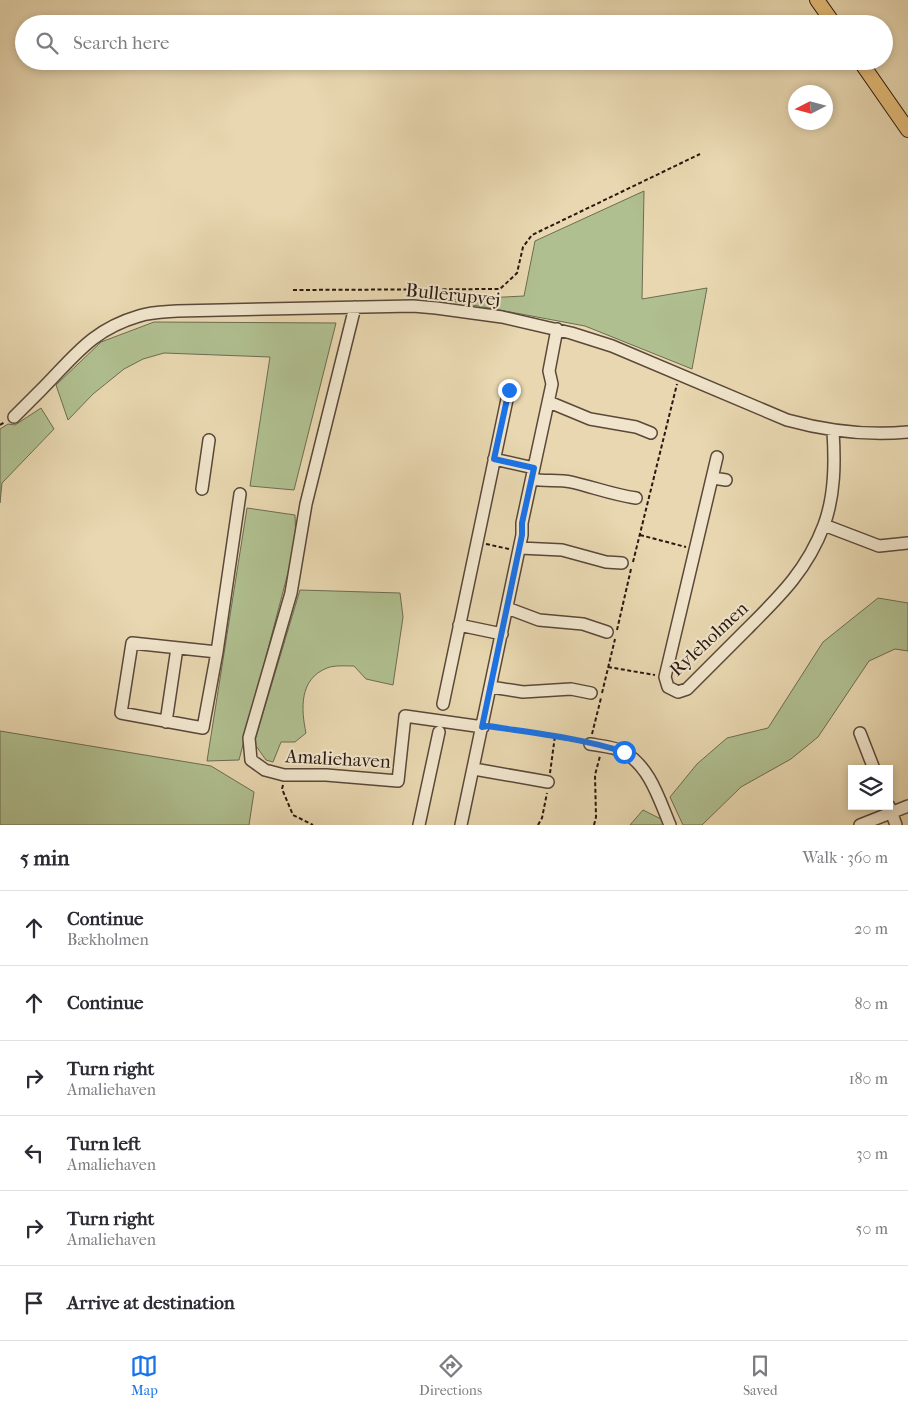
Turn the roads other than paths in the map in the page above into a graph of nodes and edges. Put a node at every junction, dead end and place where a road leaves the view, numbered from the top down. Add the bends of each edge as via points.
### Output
1 (817, 0) edge
2 (828, 15) edge
3 (866, 70) edge
4 (908, 130) edge
5 (355, 307) junction
6 (557, 329) junction
7 (509, 390) dead end
8 (548, 402) junction
9 (14, 417) dead end
10 (833, 431) junction
11 (908, 432) edge
12 (651, 433) dead end
13 (209, 440) dead end
14 (717, 457) dead end
15 (494, 459) junction
16 (533, 473) junction
17 (713, 478) junction
18 (726, 480) dead end
19 (202, 489) dead end
20 (240, 494) dead end
21 (636, 498) dead end
22 (824, 525) junction
23 (908, 543) edge
24 (519, 549) junction
25 (622, 563) dead end
26 (508, 608) junction
27 (459, 625) junction
28 (607, 632) dead end
29 (502, 634) junction
30 (177, 648) junction
31 (217, 652) junction
32 (492, 687) junction
33 (591, 693) dead end
34 (442, 704) dead end
35 (166, 722) junction
36 (482, 727) junction
37 (438, 732) dead end
38 (860, 733) dead end
39 (590, 744) road end
40 (872, 765) edge
41 (474, 769) junction
42 (548, 782) dead end
43 (908, 806) edge
44 (893, 808) edge
45 (888, 810) edge
46 (890, 810) edge
47 (418, 825) edge
48 (461, 825) edge
49 (670, 825) edge
50 (860, 825) edge
51 (896, 825) edge

1 - 2 main road
3 - 4 main road
5 - 6 street, Bullerupvej via 436,308
5 - 9 street, Bullerupvej via 177,311 140,316 109,328 90,340
5 - 36 street, Amaliehaven via 306,504 291,593 249,738 251,760 265,770 284,775 398,781 406,716
6 - 8 street via 549,371 552,384
6 - 10 street, Bullerupvej via 612,346 787,420
7 - 15 street
8 - 12 street via 590,418
8 - 16 street
10 - 11 street, Bullerupvej
10 - 22 street, Ryleholmen via 834,476
13 - 19 street
14 - 17 street, Ryleholmen
15 - 16 street
15 - 27 street
16 - 21 street via 542,481 569,482
16 - 24 street
17 - 18 street
17 - 22 street, Ryleholmen via 665,677 672,690 687,689 795,580
20 - 31 street
22 - 23 street via 879,546
24 - 25 street via 562,550
24 - 26 street
26 - 28 street via 540,620 583,624
26 - 29 street
27 - 29 street
27 - 34 street
29 - 32 street
30 - 31 street
30 - 35 street
30 - 35 street via 132,643 121,714
31 - 35 street via 203,728
32 - 33 street via 523,692 572,690
32 - 36 street
36 - 41 street
37 - 47 street
38 - 40 street
39 - 49 street via 624,752 639,764 652,782
41 - 42 street
41 - 48 street
43 - 44 street
45 - 50 street
46 - 51 street

